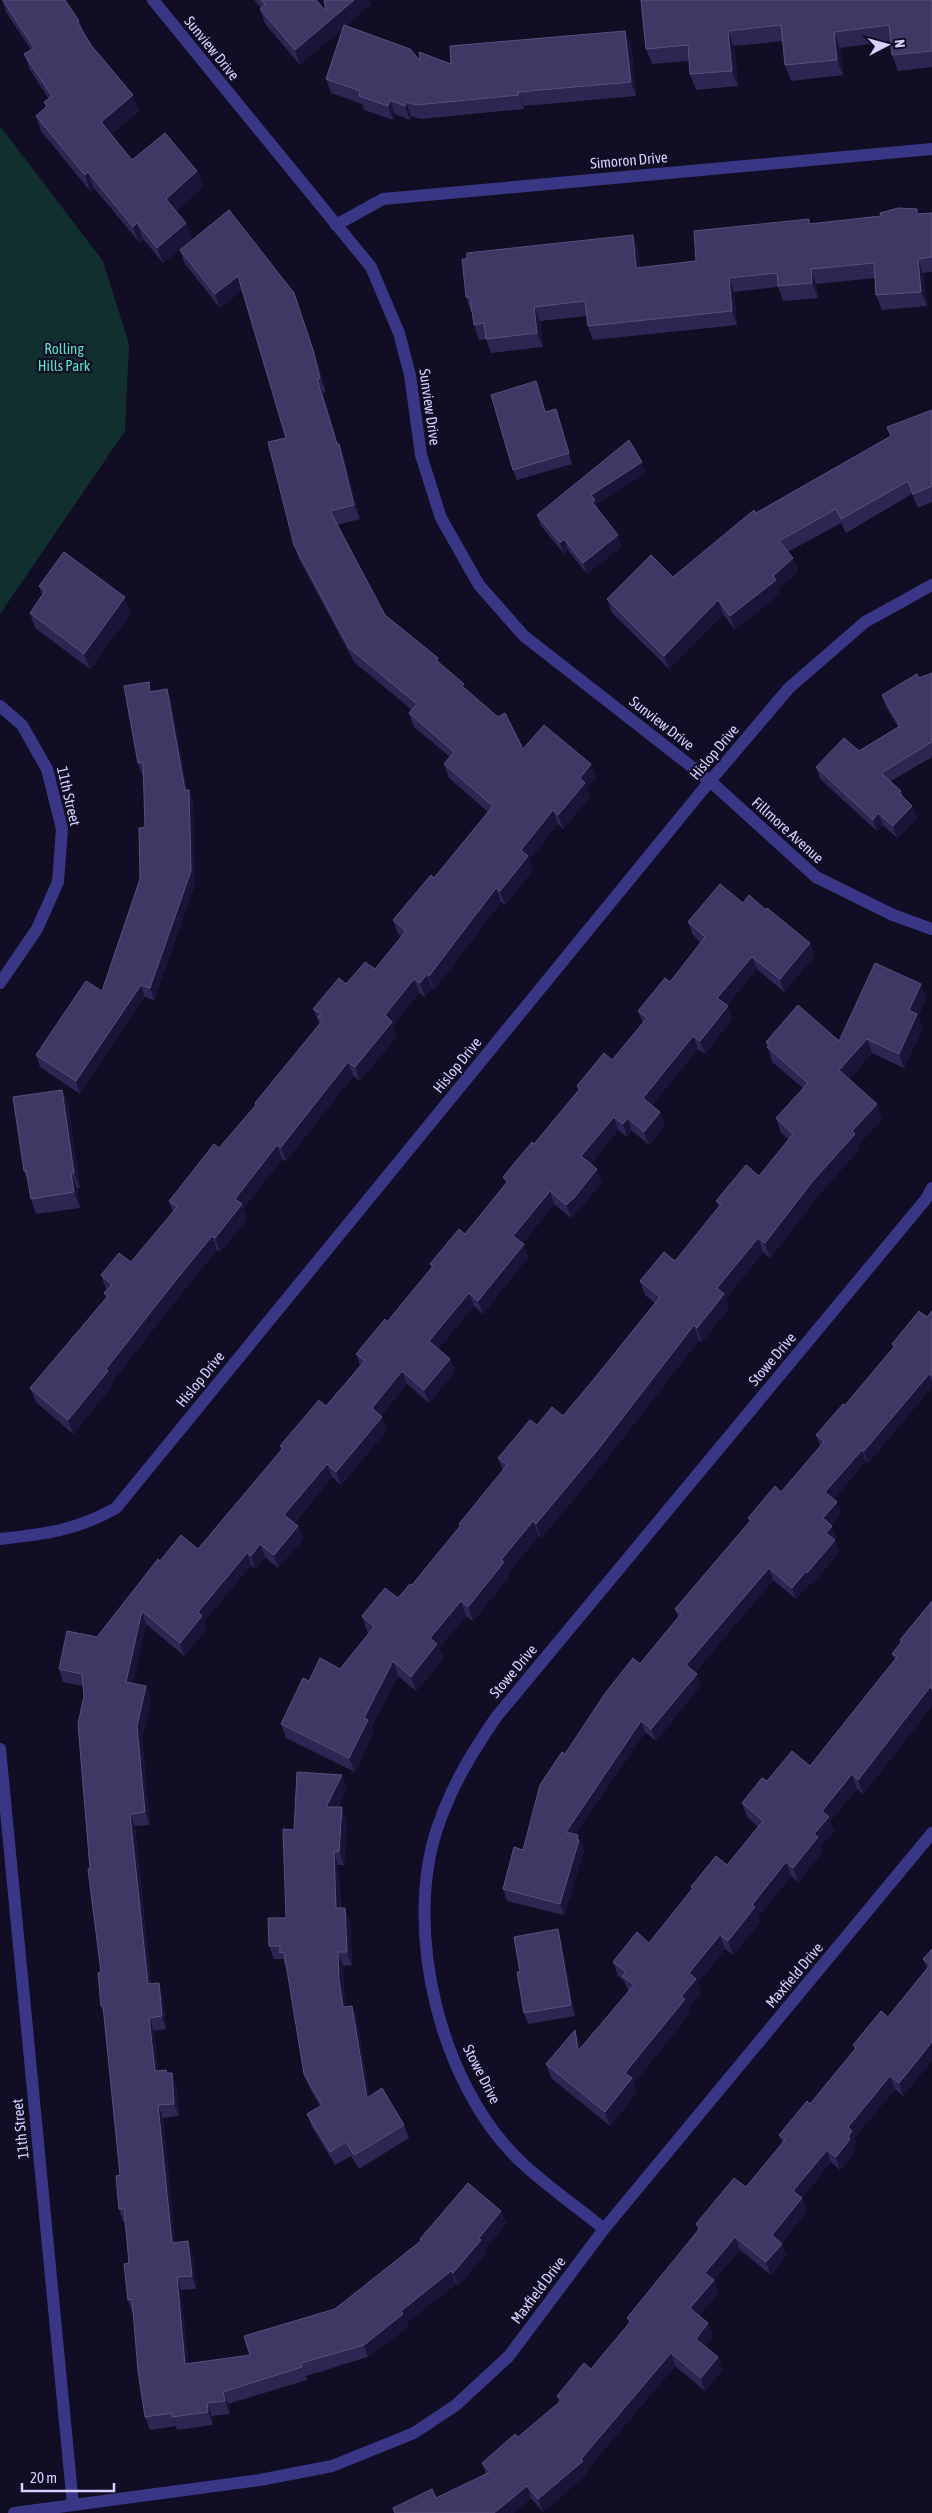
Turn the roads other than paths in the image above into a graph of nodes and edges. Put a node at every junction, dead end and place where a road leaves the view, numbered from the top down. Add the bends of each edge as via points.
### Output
1 (153, 0) edge
2 (932, 149) edge
3 (336, 225) junction
4 (932, 585) edge
5 (0, 706) edge
6 (710, 781) junction
7 (932, 929) edge
8 (0, 983) edge
9 (932, 1188) edge
10 (0, 1540) edge
11 (0, 1749) edge
12 (932, 1833) edge
13 (604, 2229) junction
14 (73, 2505) junction
15 (14, 2513) edge

1 - 3 street, Sunview Drive
2 - 3 street, Simoron Drive via 383,198
3 - 6 street, Sunview Drive via 371,267 399,334 410,375 421,455 441,518 479,585 524,636
4 - 6 street, Hislop Drive via 865,622 796,682
5 - 8 street, 11th Street via 22,725 47,769 62,829 58,882 37,929
6 - 7 street, Fillmore Avenue via 816,877 893,915
6 - 10 street, Hislop Drive via 116,1508 82,1525
9 - 13 street, Stowe Drive via 497,1716 468,1758 436,1831 424,1916 427,1964 435,2002 456,2065 489,2123 518,2160
11 - 14 street, 11th Street
12 - 13 street, Maxfield Drive
13 - 14 street, Maxfield Drive via 509,2356 456,2405 414,2433 332,2466 260,2480
14 - 15 street, Maxfield Drive

